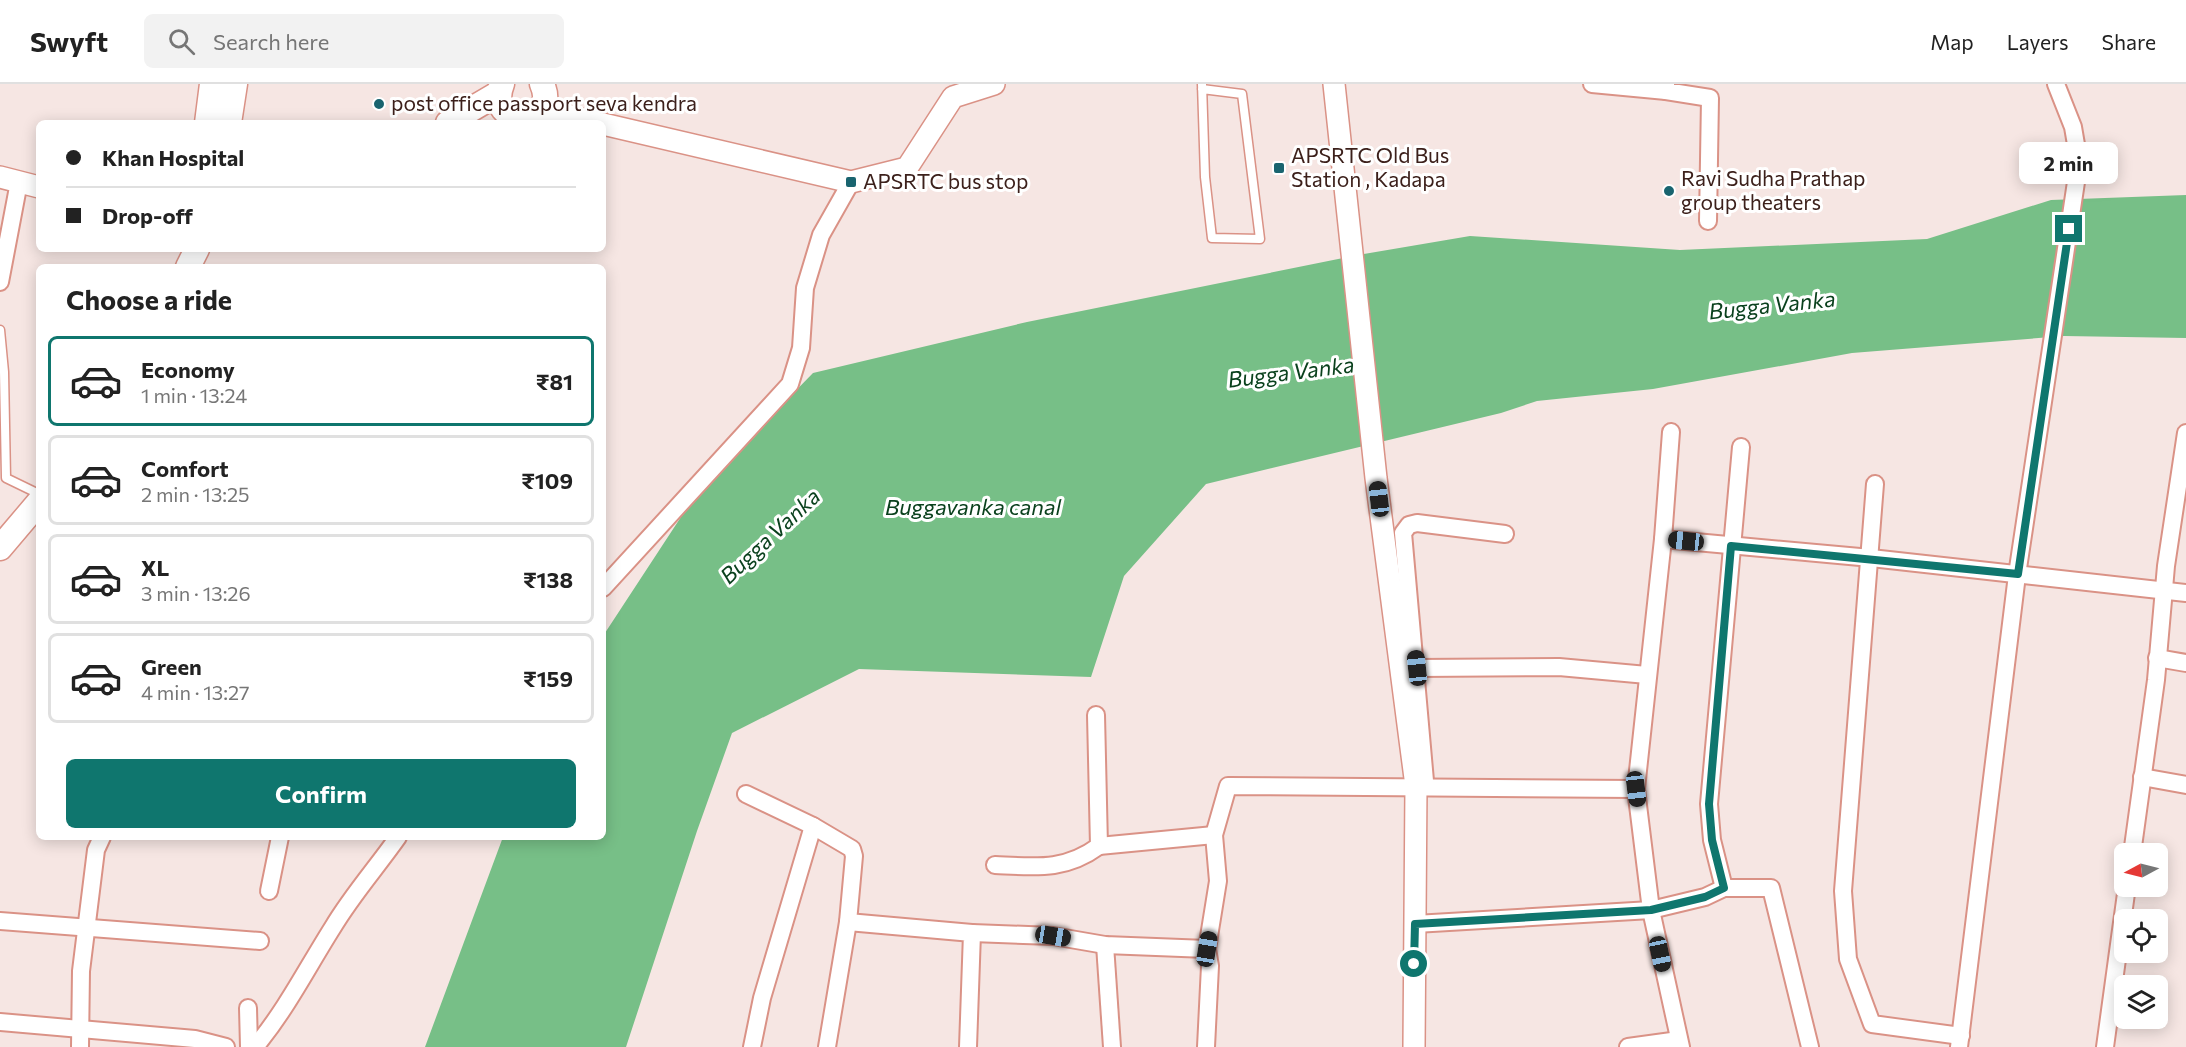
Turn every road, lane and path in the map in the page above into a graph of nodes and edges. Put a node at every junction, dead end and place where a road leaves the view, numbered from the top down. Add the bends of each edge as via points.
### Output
1 (212, 84) edge
2 (235, 84) edge
3 (994, 84) edge
4 (1334, 84) edge
5 (1592, 84) edge
6 (2056, 84) edge
7 (1202, 86) edge
8 (500, 88) edge
9 (1666, 88) edge
10 (543, 95) edge
11 (207, 120) edge
12 (229, 120) edge
13 (452, 120) edge
14 (509, 120) edge
15 (593, 120) edge
16 (606, 125) edge
17 (19, 182) edge
18 (851, 182) junction
19 (1708, 221) dead end
20 (0, 282) edge
21 (0, 330) edge
22 (1671, 432) dead end
23 (2186, 433) edge
24 (1741, 447) dead end
25 (1875, 484) dead end
26 (36, 493) edge
27 (36, 506) edge
28 (1505, 534) dead end
29 (1662, 539) junction
30 (1731, 546) junction
31 (0, 548) edge
32 (1870, 558) junction
33 (2018, 574) junction
34 (606, 585) edge
35 (2163, 592) junction
36 (2186, 593) edge
37 (2157, 658) junction
38 (2186, 663) edge
39 (1417, 668) junction
40 (1647, 675) junction
41 (1096, 715) dead end
42 (2142, 777) junction
43 (2186, 785) edge
44 (1420, 786) junction
45 (1636, 789) junction
46 (746, 794) dead end
47 (813, 826) junction
48 (1214, 834) junction
49 (101, 840) edge
50 (278, 840) edge
51 (396, 840) edge
52 (2133, 843) edge
53 (1099, 846) junction
54 (995, 865) dead end
55 (1724, 888) junction
56 (269, 891) dead end
57 (2125, 897) edge
58 (1651, 910) junction
59 (0, 921) edge
60 (848, 922) junction
61 (1415, 924) junction
62 (86, 927) junction
63 (972, 933) junction
64 (260, 941) dead end
65 (1105, 945) junction
66 (1207, 949) junction
67 (248, 1008) dead end
68 (0, 1022) edge
69 (80, 1028) junction
70 (1960, 1042) edge
71 (1680, 1044) edge
72 (80, 1047) edge
73 (226, 1047) edge
74 (249, 1047) edge
75 (255, 1047) edge
76 (752, 1047) edge
77 (827, 1047) edge
78 (968, 1047) edge
79 (1112, 1047) edge
80 (1206, 1047) edge
81 (1414, 1047) edge
82 (1628, 1047) edge
83 (1810, 1047) edge
84 (2105, 1047) edge

1 - 11 main road
2 - 12 main road
3 - 18 street via 953,97 907,168
4 - 44 street via 1376,478
5 - 9 street
6 - 33 street via 2073,127 2079,162
7 - 7 lane via 1212,238 1260,239 1242,94
8 - 13 main road
8 - 14 main road
9 - 19 street via 1710,98
10 - 14 main road via 529,117
10 - 15 street
16 - 18 street
17 - 20 street
18 - 34 street via 821,235 805,288 801,348 790,384
21 - 26 lane via 6,478
22 - 29 street
23 - 35 street
24 - 30 street
25 - 32 street
27 - 31 main road
28 - 39 street via 1417,524 1409,525 1403,532
29 - 30 street
29 - 40 street
30 - 32 street
30 - 55 street via 1709,804 1712,840
32 - 33 street
32 - 70 street via 1843,891 1848,959 1872,1024
33 - 35 street
33 - 70 street
35 - 36 street
35 - 37 street
37 - 38 street
37 - 42 street
39 - 40 street via 1559,667
39 - 44 street
40 - 45 street
41 - 53 street
42 - 43 street
42 - 52 street
44 - 45 street
44 - 48 street via 1228,786
44 - 61 street
45 - 58 street
46 - 47 street
47 - 60 street via 853,852
47 - 76 street via 762,998
48 - 53 street
48 - 66 street via 1218,881
49 - 62 street
50 - 56 street
51 - 75 street via 343,911 291,998
53 - 54 street via 1069,864
55 - 58 street via 1705,897
55 - 83 street via 1770,888
57 - 84 street
58 - 61 street
58 - 71 street
59 - 62 street
60 - 63 street
60 - 77 street
61 - 81 street
62 - 64 street
62 - 69 street
63 - 65 street via 1053,936
63 - 78 street
65 - 66 street
65 - 79 street
66 - 80 street via 1210,966
67 - 74 street
68 - 69 street
69 - 72 street
69 - 73 street via 195,1039
71 - 82 street

